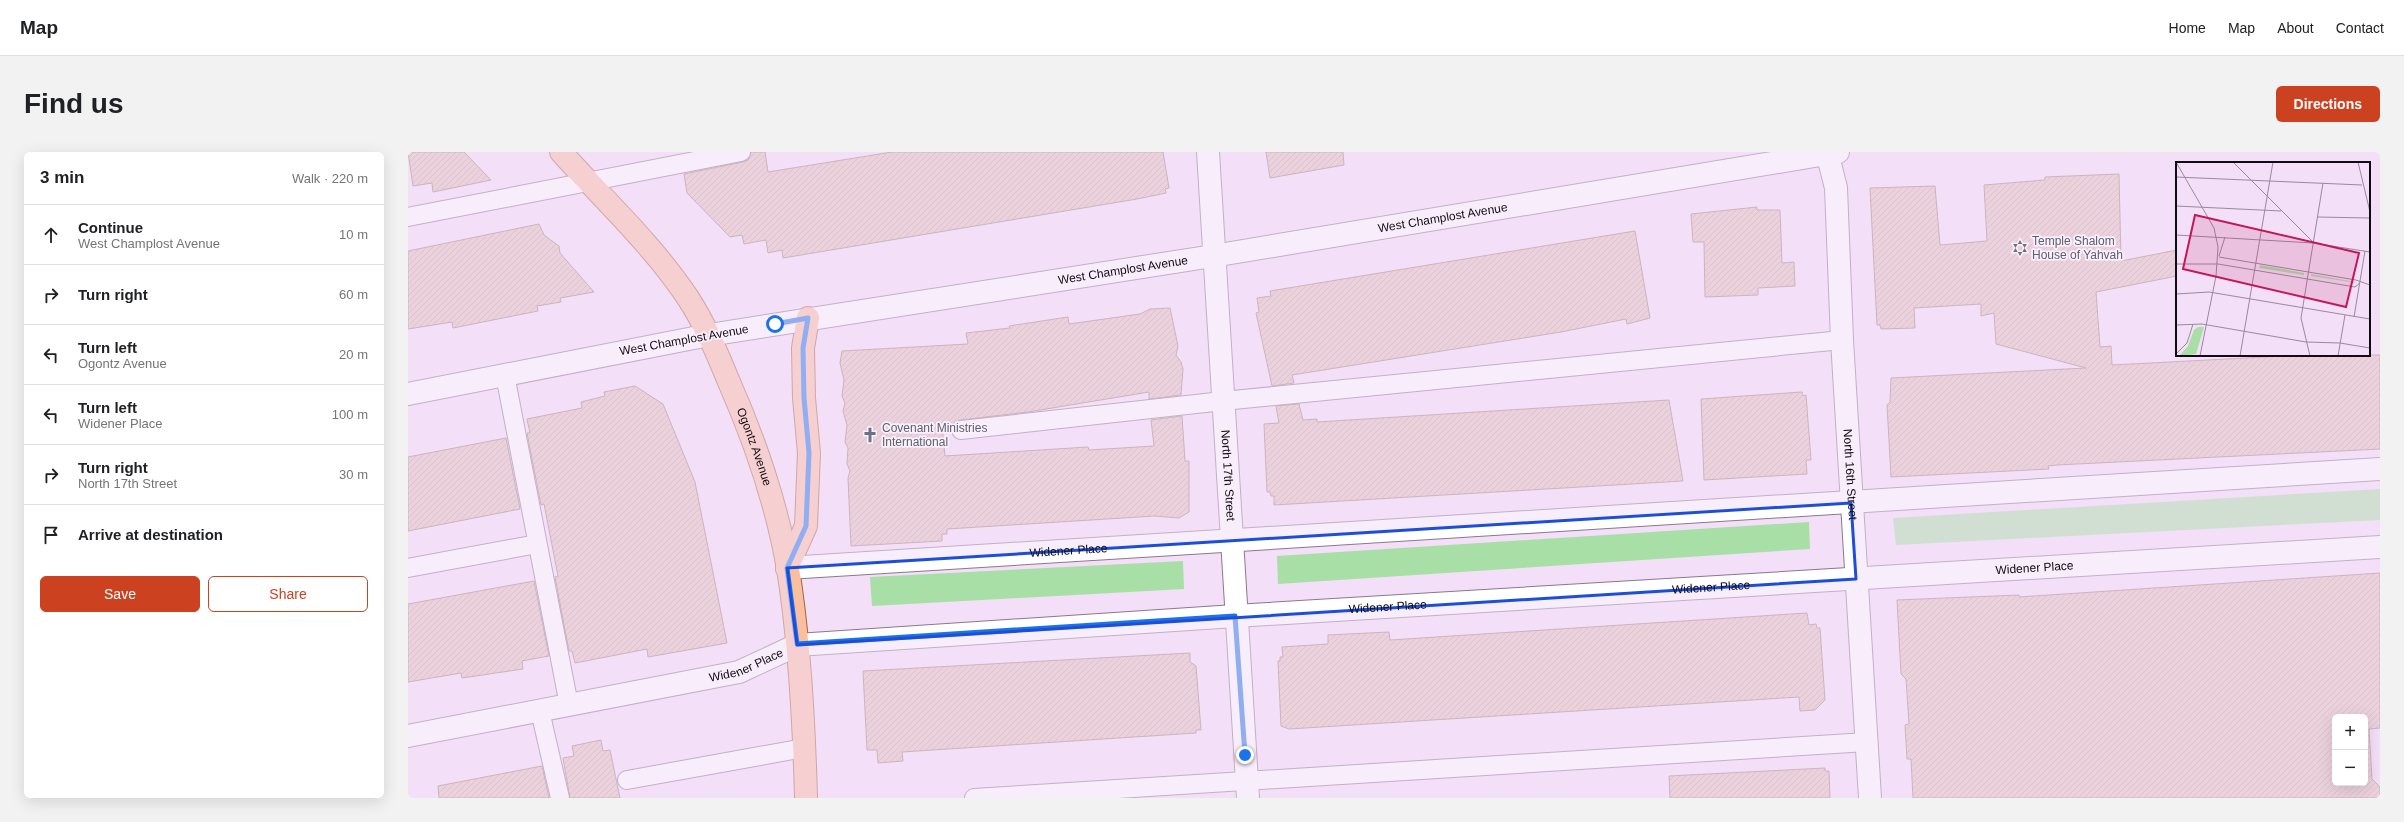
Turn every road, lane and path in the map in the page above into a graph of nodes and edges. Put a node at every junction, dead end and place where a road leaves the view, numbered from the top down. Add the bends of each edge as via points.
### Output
1 (561, 152) edge
2 (741, 152) edge
3 (1208, 152) edge
4 (1830, 152) edge
5 (588, 182) junction
6 (408, 217) edge
7 (1213, 256) junction
8 (808, 318) junction
9 (709, 335) junction
10 (1842, 340) junction
11 (505, 375) junction
12 (408, 394) edge
13 (1224, 401) junction
14 (961, 430) dead end
15 (2380, 469) edge
16 (1851, 503) junction
17 (1231, 541) junction
18 (536, 544) junction
19 (2380, 547) edge
20 (408, 568) edge
21 (787, 568) junction
22 (1856, 579) junction
23 (1235, 616) junction
24 (797, 644) junction
25 (569, 705) junction
26 (540, 711) junction
27 (408, 736) edge
28 (1867, 742) junction
29 (804, 748) junction
30 (628, 780) dead end
31 (1247, 790) edge
32 (560, 798) edge
33 (806, 798) edge
34 (974, 798) edge
35 (1870, 798) edge

1 - 5 main road, Ogontz Avenue
2 - 5 lane
3 - 7 street, North 17th Street
4 - 7 street, West Champlost Avenue
4 - 10 street, North 16th Street via 1836,188
5 - 6 lane
5 - 9 main road, Ogontz Avenue via 655,254 688,299
7 - 8 street, West Champlost Avenue
7 - 13 street, North 17th Street
8 - 9 street, West Champlost Avenue
8 - 21 main road via 803,348 809,453 806,526
9 - 11 street, West Champlost Avenue
9 - 21 main road, Ogontz Avenue via 758,457
10 - 13 lane
10 - 16 street, North 16th Street
11 - 12 street, West Champlost Avenue
11 - 18 lane
13 - 14 lane
13 - 17 street, North 17th Street
15 - 16 street, Widener Place
16 - 17 street, Widener Place
16 - 22 street, North 16th Street
17 - 21 street, Widener Place
17 - 23 street, North 17th Street
18 - 20 lane
18 - 25 lane
19 - 22 street, Widener Place
21 - 24 main road, Ogontz Avenue
22 - 23 street, Widener Place
22 - 28 street, North 16th Street
23 - 24 street, Widener Place
23 - 31 street, North 17th Street
24 - 25 street, Widener Place via 739,672
24 - 29 main road, Ogontz Avenue
25 - 26 street, Widener Place
26 - 27 street, Widener Place
26 - 32 lane
28 - 31 lane
28 - 35 street, North 16th Street
29 - 30 lane
29 - 33 main road, Ogontz Avenue
31 - 34 lane

